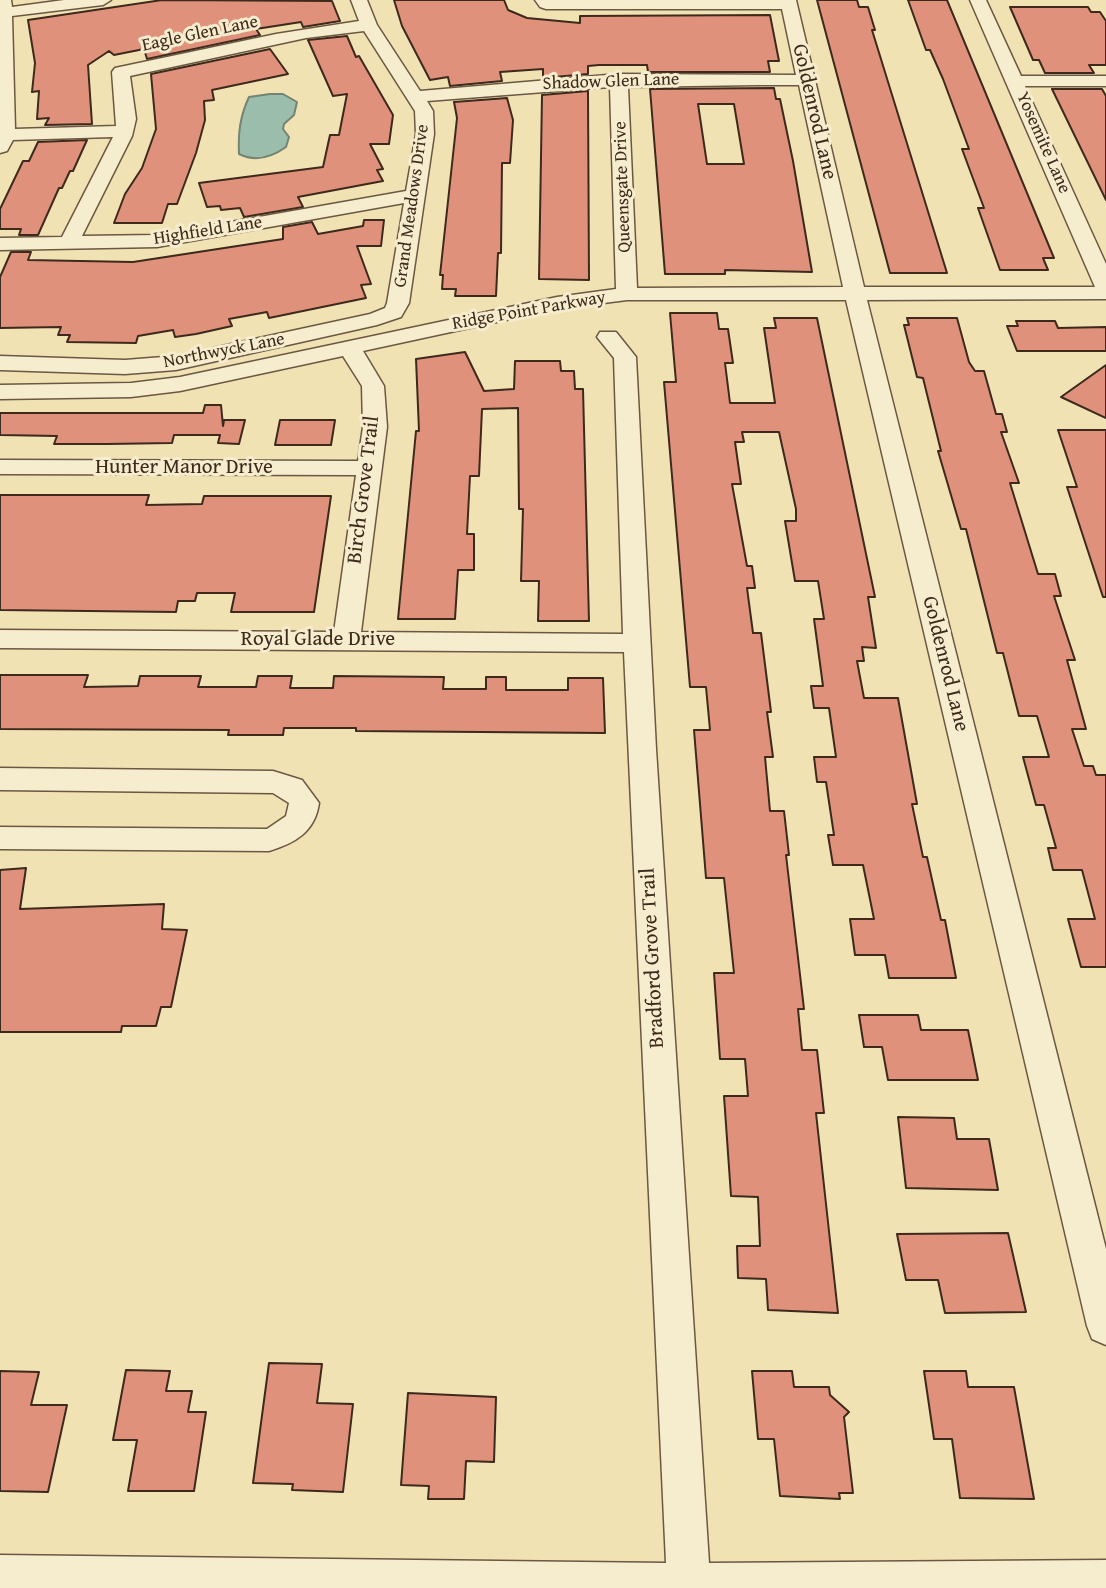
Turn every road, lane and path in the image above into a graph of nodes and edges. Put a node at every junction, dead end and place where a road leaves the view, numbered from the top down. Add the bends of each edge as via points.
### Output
1 (103, 0) edge
2 (359, 0) edge
3 (978, 0) edge
4 (545, 2) edge
5 (789, 2) edge
6 (2, 8) edge
7 (369, 25) junction
8 (619, 79) junction
9 (806, 80) junction
10 (1016, 81) junction
11 (1106, 81) edge
12 (416, 97) junction
13 (124, 131) junction
14 (3, 141) edge
15 (414, 195) junction
16 (0, 244) edge
17 (68, 244) junction
18 (1106, 287) edge
19 (1106, 293) edge
20 (627, 294) junction
21 (855, 295) junction
22 (398, 303) joint
23 (608, 337) dead end
24 (349, 347) junction
25 (0, 363) edge
26 (0, 392) edge
27 (0, 467) edge
28 (369, 468) junction
29 (0, 639) edge
30 (346, 640) junction
31 (636, 642) junction
32 (0, 779) edge
33 (0, 838) edge
34 (1106, 1326) edge
35 (0, 1577) edge
36 (1106, 1582) edge
37 (689, 1585) junction

1 - 6 street
2 - 7 street, Grand Meadows Drive
3 - 10 street, Yosemite Lane
4 - 5 street
5 - 9 street, Goldenrod Lane
6 - 14 street via 6,43
7 - 12 street, Grand Meadows Drive
7 - 13 street, Eagle Glen Lane via 322,29 121,72 127,118
8 - 9 street, Shadow Glen Lane
8 - 12 street, Shadow Glen Lane
8 - 20 street, Queensgate Drive
9 - 21 street, Goldenrod Lane
10 - 11 street
10 - 18 street, Yosemite Lane
12 - 15 street, Grand Meadows Drive via 424,111 425,134
13 - 14 street
13 - 17 street
15 - 17 street, Highfield Lane via 157,241
15 - 22 street, Grand Meadows Drive
16 - 17 street, Highfield Lane
19 - 21 street, Ridge Point Parkway
20 - 21 street, Ridge Point Parkway
20 - 24 street, Ridge Point Parkway via 557,303
21 - 34 street, Goldenrod Lane
22 - 25 street, Northwyck Lane via 393,312 377,319 176,363 125,367
23 - 31 street, Bradford Grove Trail via 625,357
24 - 26 street, Ridge Point Parkway via 180,384 131,390
24 - 28 street, Birch Grove Trail via 373,386 375,427
27 - 28 street, Hunter Manor Drive
28 - 30 street, Birch Grove Trail
29 - 30 street, Royal Glade Drive
30 - 31 street, Royal Glade Drive
31 - 37 street, Bradford Grove Trail
32 - 33 street via 273,782 299,792 304,803 298,825 269,840
35 - 37 street
36 - 37 street

